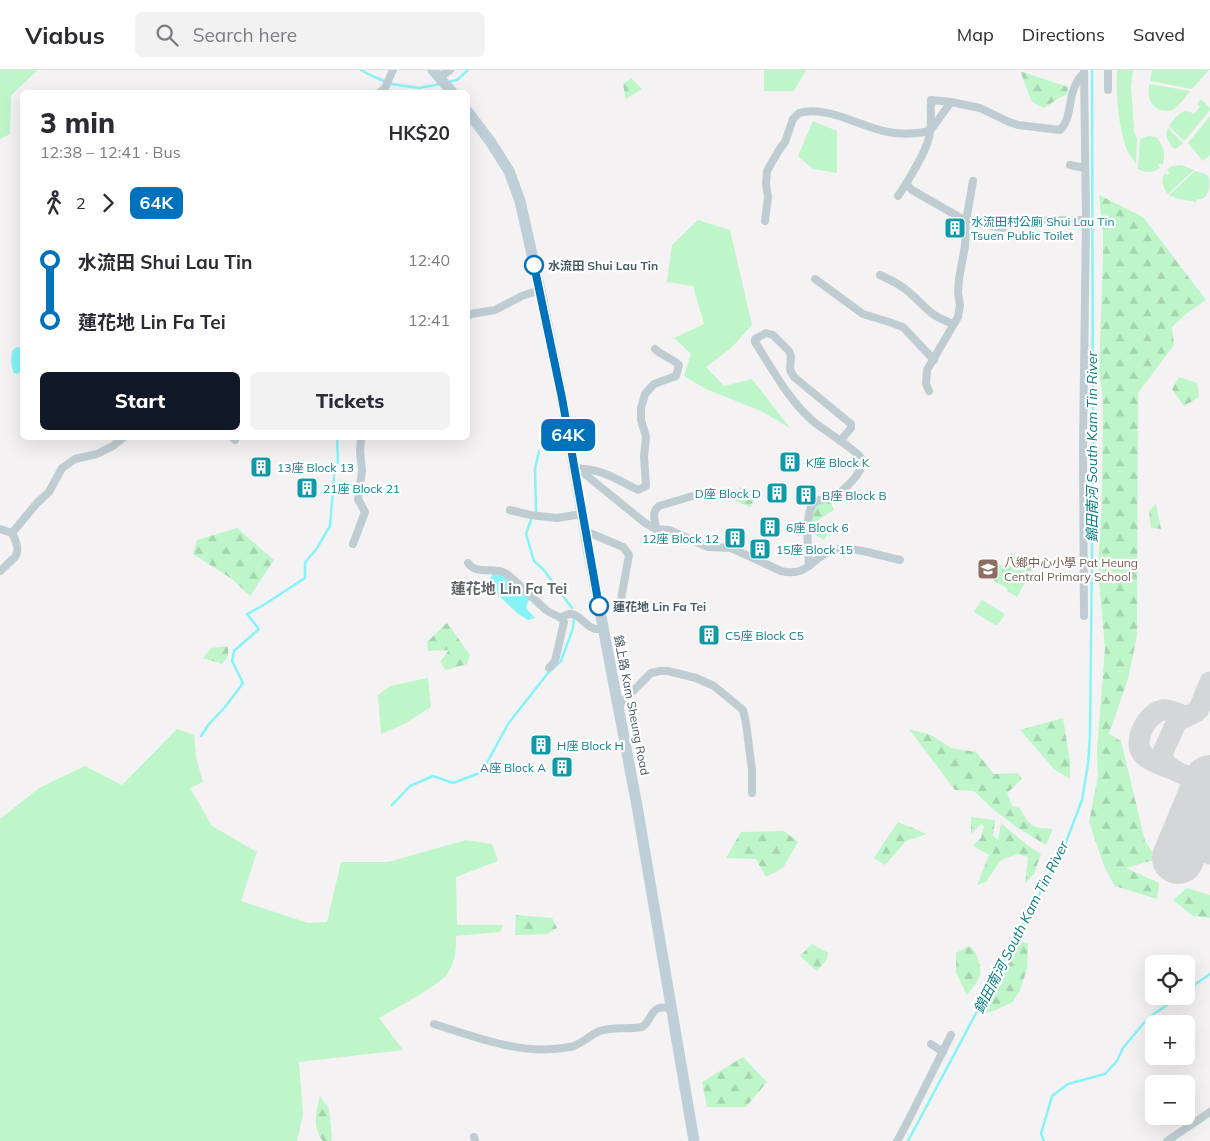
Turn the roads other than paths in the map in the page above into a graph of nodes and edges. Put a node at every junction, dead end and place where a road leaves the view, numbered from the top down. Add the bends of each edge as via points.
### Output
1 (450, 70) edge
2 (1108, 70) edge
3 (1084, 72) edge
4 (392, 73) edge
5 (438, 76) edge
6 (383, 90) edge
7 (450, 90) edge
8 (1108, 90) dead end
9 (951, 102) junction
10 (470, 115) edge
11 (930, 131) junction
12 (1070, 165) dead end
13 (1085, 168) junction
14 (973, 181) dead end
15 (906, 184) junction
16 (898, 196) dead end
17 (1086, 220) junction
18 (765, 221) dead end
19 (966, 221) junction
20 (880, 275) dead end
21 (815, 279) dead end
22 (540, 290) junction
23 (470, 315) edge
24 (954, 324) junction
25 (655, 349) dead end
26 (934, 360) junction
27 (929, 391) dead end
28 (120, 440) edge
29 (361, 440) edge
30 (840, 442) junction
31 (578, 467) junction
32 (696, 495) dead end
33 (510, 510) dead end
34 (582, 514) junction
35 (656, 529) junction
36 (0, 530) edge
37 (585, 531) junction
38 (12, 534) junction
39 (352, 544) dead end
40 (900, 560) dead end
41 (468, 563) dead end
42 (809, 566) junction
43 (0, 570) edge
44 (621, 599) dead end
45 (1084, 616) dead end
46 (561, 618) junction
47 (604, 629) junction
48 (549, 668) dead end
49 (618, 706) junction
50 (752, 793) dead end
51 (672, 1008) junction
52 (434, 1024) dead end
53 (951, 1036) dead end
54 (931, 1044) dead end
55 (943, 1052) junction
56 (1210, 1112) edge
57 (694, 1141) edge
58 (896, 1141) edge
59 (1166, 1141) edge

1 - 5 street
2 - 8 street
3 - 9 street via 1074,86 1066,124 1060,130 1018,125 980,108
3 - 13 street
4 - 6 street
5 - 7 main road
9 - 11 street
9 - 11 street via 931,100
10 - 22 main road, 錦上路 Kam Sheung Road via 509,171 520,201
11 - 15 street via 922,155
11 - 18 street via 916,134 888,132 840,116 799,113 767,171
12 - 13 street
13 - 17 street
14 - 19 street
15 - 16 street
15 - 19 street
17 - 19 street via 1010,221 1003,228
17 - 45 street
19 - 24 street via 959,279 960,311
20 - 24 street via 910,293 928,312
21 - 26 street via 864,314 903,328
22 - 23 street via 495,310
22 - 31 main road, 錦上路 Kam Sheung Road
24 - 26 street
25 - 31 street via 674,360 679,369 676,376 654,384 645,394 642,420 646,437 646,486 638,490 598,471
26 - 27 street via 927,370
28 - 38 street via 97,454 75,459 62,468 48,492
29 - 39 street via 362,471 358,499 365,512
30 - 30 street via 851,424 794,377 790,370 789,351 772,335 766,333 755,339 797,406
30 - 42 street via 859,454 862,466 840,492 814,502 811,507 808,517
31 - 34 main road, 錦上路 Kam Sheung Road
31 - 35 street
32 - 35 street via 655,508
33 - 34 street via 557,518
34 - 37 main road, 錦上路 Kam Sheung Road
35 - 42 street via 669,530 708,547 731,548 781,572 790,574
36 - 38 street
37 - 44 street via 623,547 629,554
37 - 47 main road, 錦上路 Kam Sheung Road
38 - 43 street via 17,555
40 - 42 street via 856,550 840,550 826,554
41 - 46 street via 482,571 505,573 548,612
46 - 47 street via 573,614 593,628
46 - 48 street via 564,622 554,661
47 - 49 main road, 錦上路 Kam Sheung Road
49 - 50 street via 651,673 660,670 696,678 714,686 743,710
49 - 51 main road, 錦上路 Kam Sheung Road
51 - 52 street via 656,1009 642,1028 604,1030 577,1045 531,1050
51 - 57 main road, 錦上路 Kam Sheung Road
53 - 55 street
54 - 55 street
55 - 58 street
56 - 59 street

